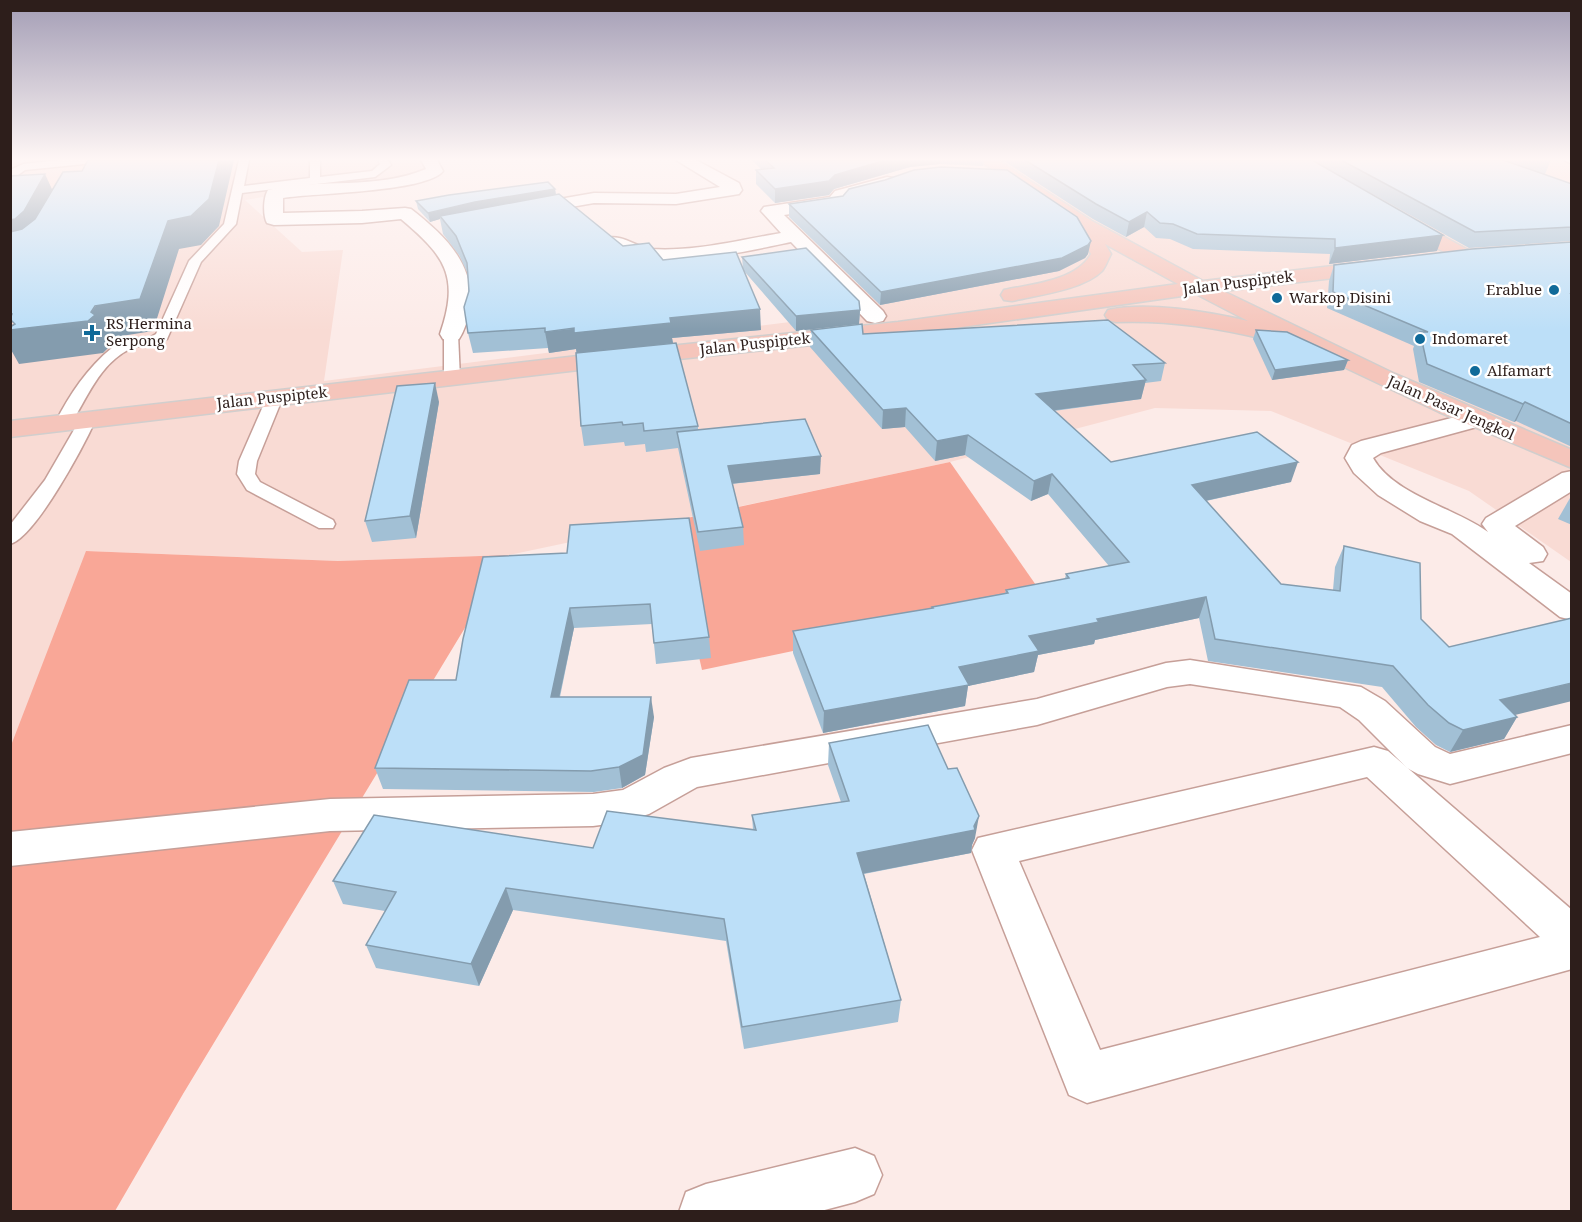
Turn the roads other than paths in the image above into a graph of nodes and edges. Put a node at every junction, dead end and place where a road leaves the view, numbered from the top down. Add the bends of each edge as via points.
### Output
1 (231, 217) edge
2 (274, 217) edge
3 (361, 217) edge
4 (414, 217) edge
5 (775, 217) edge
6 (1073, 217) edge
7 (1397, 217) edge
8 (1083, 224) junction
9 (599, 231) edge
10 (794, 236) junction
11 (1489, 255) edge
12 (1465, 256) junction
13 (1431, 260) edge
14 (1396, 264) edge
15 (1202, 287) junction
16 (875, 316) junction
17 (898, 329) junction
18 (450, 334) joint
19 (1331, 353) junction
20 (613, 359) junction
21 (452, 379) junction
22 (275, 397) junction
23 (88, 419) junction
24 (1475, 420) junction
25 (63, 423) junction
26 (10, 429) edge
27 (1572, 460) edge
28 (1572, 479) edge
29 (326, 524) dead end
30 (10, 537) edge
31 (1572, 584) edge
32 (1572, 610) edge
33 (1572, 739) edge
34 (10, 849) edge
35 (1572, 938) edge
36 (1572, 949) edge
37 (855, 1175) dead end
38 (706, 1212) edge

1 - 25 lane via 225,232 195,261 162,336 152,342 122,343 90,376
2 - 3 street
4 - 18 street via 436,227 458,271 459,315
5 - 10 street
6 - 8 main road
7 - 12 main road
8 - 15 main road
8 - 16 main road via 1101,254 1094,267 1072,280 1012,295
9 - 10 street via 625,248 648,254 711,250
10 - 16 street
11 - 12 main road
12 - 13 main road
14 - 15 main road, Jalan Puspiptek
15 - 17 main road, Jalan Puspiptek
15 - 19 main road
16 - 20 main road
17 - 19 main road via 1137,314 1248,327
17 - 20 main road, Jalan Puspiptek
18 - 21 lane
19 - 24 main road, Jalan Pasar Jengkol
20 - 21 main road, Jalan Puspiptek
21 - 22 main road, Jalan Puspiptek
22 - 23 main road, Jalan Puspiptek
22 - 29 lane via 246,474 253,486
23 - 25 main road, Jalan Puspiptek
23 - 30 lane via 74,452
24 - 27 main road, Jalan Pasar Jengkol
24 - 32 street via 1371,447 1362,451 1359,458 1388,489 1430,515 1463,528
25 - 26 main road, Jalan Puspiptek
28 - 31 street via 1497,524
33 - 34 street via 1450,769 1431,764 1371,709 1348,696 1190,672 1148,679 1037,712 691,772 638,802 617,807 330,815
35 - 36 street via 1374,761 993,850 1087,1077
37 - 38 street

